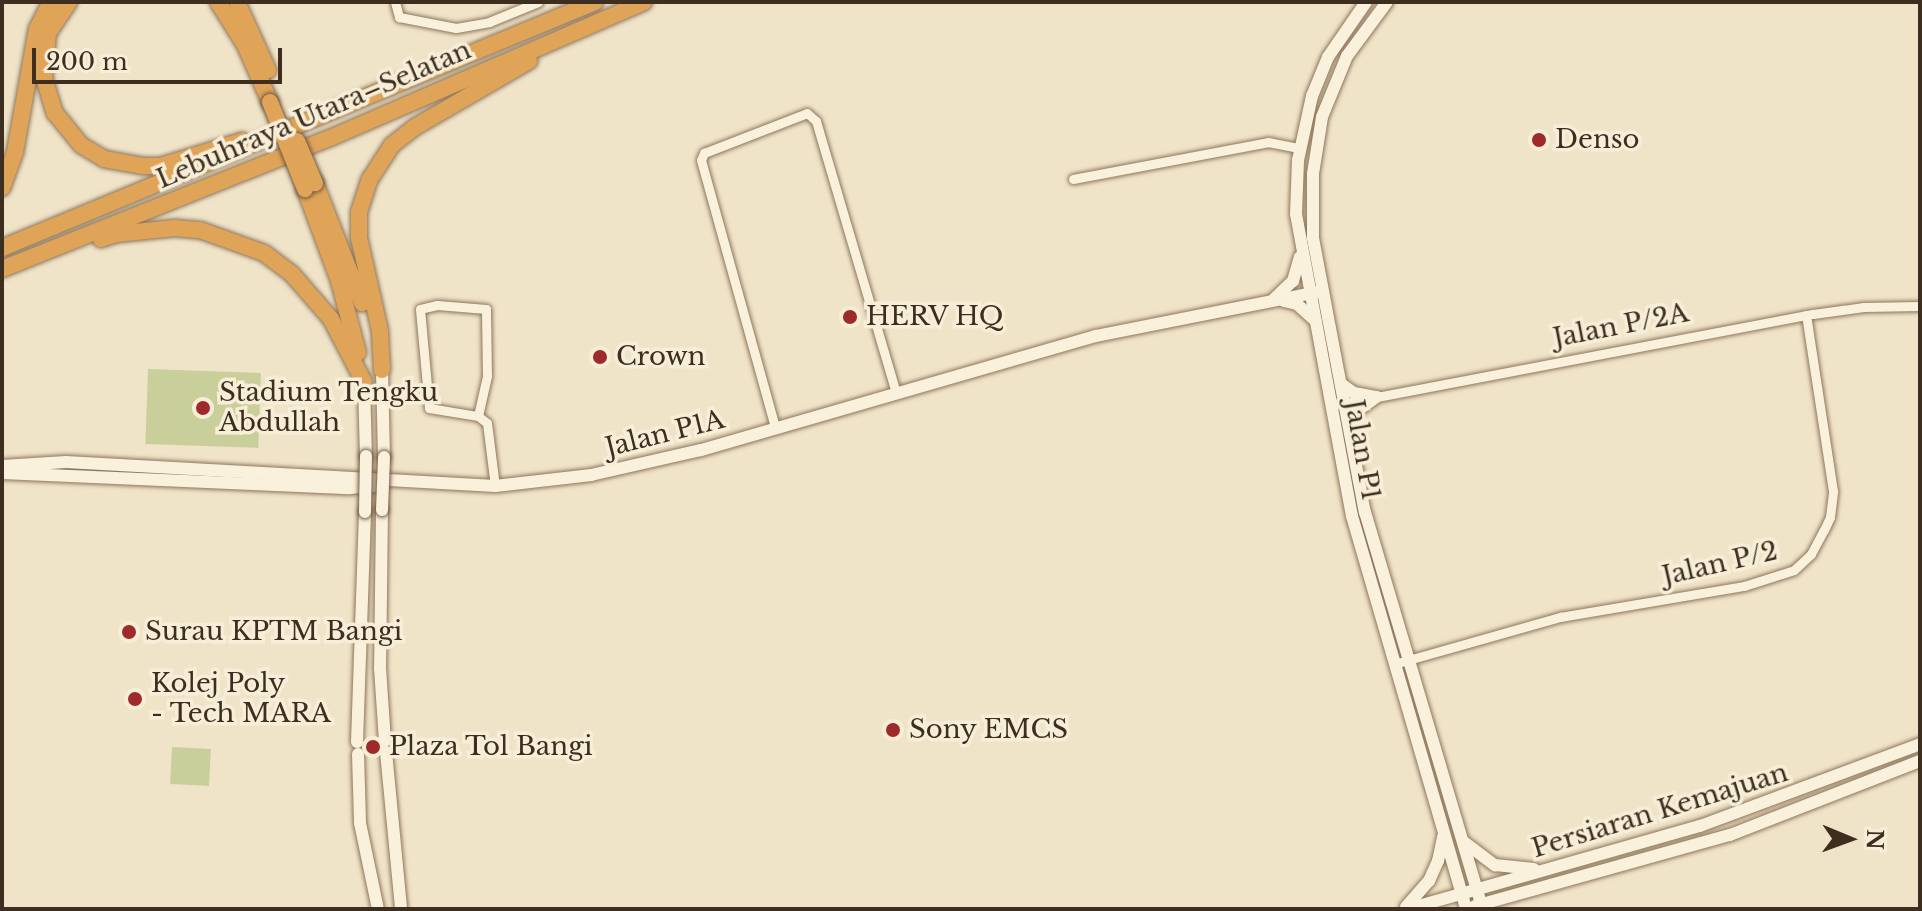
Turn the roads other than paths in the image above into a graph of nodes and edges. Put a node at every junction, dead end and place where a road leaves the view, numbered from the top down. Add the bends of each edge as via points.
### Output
1 (51, 2) edge
2 (69, 2) edge
3 (218, 2) edge
4 (237, 2) edge
5 (395, 2) edge
6 (538, 2) edge
7 (595, 2) edge
8 (644, 2) edge
9 (1366, 2) edge
10 (1387, 2) edge
11 (596, 22) junction
12 (275, 100) junction
13 (265, 140) junction
14 (1300, 148) junction
15 (1073, 179) dead end
16 (310, 186) junction
17 (2, 188) edge
18 (2, 248) edge
19 (1302, 251) junction
20 (2, 272) edge
21 (1316, 292) junction
22 (1273, 300) junction
23 (1920, 306) edge
24 (1806, 315) junction
25 (1316, 321) junction
26 (382, 370) junction
27 (364, 382) junction
28 (1341, 384) junction
29 (896, 392) junction
30 (1376, 397) junction
31 (1338, 405) junction
32 (478, 416) junction
33 (775, 427) junction
34 (1349, 428) junction
35 (2, 466) edge
36 (2, 473) edge
37 (401, 483) junction
38 (495, 486) junction
39 (1408, 659) junction
40 (1394, 664) junction
41 (1920, 744) edge
42 (1920, 761) edge
43 (1443, 833) junction
44 (1462, 840) junction
45 (1545, 869) junction
46 (1476, 889) junction
47 (1461, 893) junction
48 (1481, 904) junction
49 (378, 909) edge
50 (401, 909) edge
51 (1406, 909) edge
52 (1465, 909) edge

1 - 17 highway via 37,29 15,152
2 - 13 highway via 48,33 44,78 55,113 73,138 92,152 124,165 161,166 247,140
3 - 12 highway
4 - 12 highway
5 - 6 street via 399,17 456,28 489,22
7 - 13 highway, Lebuhraya Utara–Selatan
8 - 11 highway, Lebuhraya Utara–Selatan
9 - 14 main road, Jalan P1 via 1324,66
10 - 21 main road, Jalan P1 via 1347,56 1322,117 1313,174
11 - 20 highway, Lebuhraya Utara–Selatan
11 - 26 highway via 415,127 379,162 358,224 380,331
12 - 16 highway, bridge
13 - 18 highway, Lebuhraya Utara–Selatan
14 - 15 street via 1268,142
14 - 19 main road, Jalan P1 via 1296,214
16 - 26 highway via 352,274
16 - 27 highway
19 - 21 main road, Jalan P1
19 - 22 main road via 1293,281
20 - 27 highway via 116,234 175,228 222,236 264,253 291,273 337,327
21 - 22 main road, Jalan P1A
21 - 25 main road, Jalan P1
21 - 28 main road, Jalan P1
22 - 25 main road via 1297,304
22 - 29 main road, Jalan P1A via 1096,336
23 - 24 street, Jalan P/2A
24 - 30 street, Jalan P/2A
24 - 39 street, Jalan P/2 via 1833,491 1824,530 1794,570 1770,580 1560,617
25 - 31 main road, Jalan P1
26 - 50 main road, bridge via 380,668
27 - 49 main road, bridge via 358,748 361,832
28 - 30 main road
28 - 31 main road, Jalan P1
29 - 33 main road, Jalan P1A
29 - 33 street via 816,121 807,113 704,153 701,160
30 - 31 street, Jalan P/2A
30 - 34 main road via 1354,415
31 - 34 main road, Jalan P1
31 - 40 main road, Jalan P1 via 1352,516
32 - 32 street via 429,408 420,309 486,309 487,376
32 - 38 street via 490,433
33 - 38 main road, Jalan P1A via 646,464
34 - 39 main road, Jalan P1 via 1365,512
35 - 37 main road, Jalan P1A via 66,462
36 - 37 main road via 350,488
37 - 38 main road, Jalan P1A
39 - 40 street, Jalan P/2
39 - 44 main road, Jalan P1
40 - 43 main road, Jalan P1
41 - 45 main road, Persiaran Kemajuan via 1700,826
42 - 48 main road, Persiaran Kemajuan via 1730,835
43 - 47 main road, Jalan P1
43 - 51 main road via 1434,871
44 - 45 main road via 1495,865
44 - 46 main road, Jalan P1
45 - 46 main road, Persiaran Kemajuan
46 - 47 main road, Persiaran Kemajuan
46 - 48 main road, Jalan P1
47 - 51 main road, Persiaran Kemajuan
47 - 52 main road, Jalan P1
48 - 52 main road, Persiaran Kemajuan

